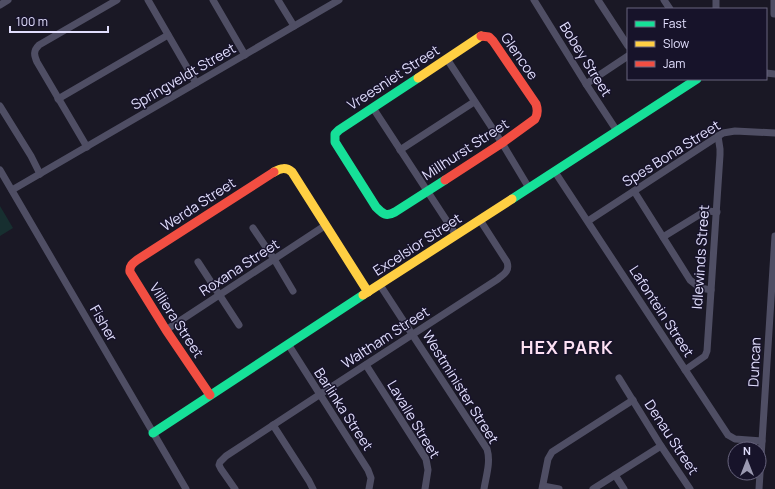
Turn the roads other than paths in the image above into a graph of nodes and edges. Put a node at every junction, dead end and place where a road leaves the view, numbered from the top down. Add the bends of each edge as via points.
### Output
1 (8, 0) edge
2 (117, 0) edge
3 (148, 0) edge
4 (213, 0) edge
5 (278, 0) edge
6 (339, 0) edge
7 (598, 0) edge
8 (774, 0) edge
9 (536, 1) edge
10 (0, 5) edge
11 (772, 14) edge
12 (294, 26) junction
13 (168, 35) junction
14 (477, 38) joint
15 (627, 44) edge
16 (245, 55) junction
17 (627, 57) edge
18 (447, 59) junction
19 (695, 80) edge
20 (196, 83) junction
21 (586, 84) junction
22 (58, 99) junction
23 (474, 102) junction
24 (536, 104) joint
25 (0, 106) edge
26 (373, 108) junction
27 (617, 130) junction
28 (775, 133) edge
29 (718, 136) junction
30 (502, 143) junction
31 (87, 147) junction
32 (400, 150) junction
33 (0, 170) edge
34 (555, 172) junction
35 (40, 174) junction
36 (529, 188) junction
37 (12, 190) junction
38 (427, 191) junction
39 (634, 191) junction
40 (395, 212) joint
41 (717, 212) junction
42 (480, 220) junction
43 (588, 221) junction
44 (326, 225) junction
45 (253, 228) dead end
46 (456, 236) junction
47 (775, 236) edge
48 (664, 237) junction
49 (274, 259) junction
50 (137, 260) joint
51 (198, 262) dead end
52 (380, 285) junction
53 (711, 290) junction
54 (293, 291) dead end
55 (368, 292) junction
56 (220, 295) junction
57 (239, 325) dead end
58 (166, 330) junction
59 (413, 334) junction
60 (288, 344) junction
61 (366, 364) junction
62 (685, 370) junction
63 (619, 378) dead end
64 (210, 395) junction
65 (319, 395) junction
66 (633, 400) junction
67 (273, 425) junction
68 (154, 433) junction
69 (762, 441) joint
70 (661, 446) junction
71 (615, 475) junction
72 (542, 487) edge
73 (186, 489) edge
74 (235, 489) edge
75 (313, 489) edge
76 (369, 489) edge
77 (426, 489) edge
78 (484, 489) edge
79 (559, 489) edge
80 (593, 489) edge
81 (624, 489) edge
82 (690, 489) edge

1 - 10 street
2 - 22 street via 36,47 34,54 37,62
3 - 13 street
4 - 16 street
5 - 12 street
6 - 12 street, Springveldt Street
7 - 15 street
8 - 11 street
9 - 21 street, Bobey Street
12 - 16 street, Springveldt Street
13 - 20 street
13 - 22 street
14 - 18 street, Vreesniet Street
14 - 24 street, Glencoe via 491,38
16 - 20 street, Springveldt Street
17 - 21 street
18 - 23 street
18 - 26 street, Vreesniet Street
19 - 27 street, Excelsior Street
20 - 31 street, Springveldt Street
21 - 27 street, Bobey Street
22 - 31 street
23 - 30 street
23 - 32 street
24 - 30 street, Millhurst Street via 538,114 535,119
25 - 35 street
26 - 32 street
26 - 40 street, Vreesniet Street via 336,132 334,140 380,211 384,215
27 - 34 street, Excelsior Street
28 - 29 street, Spes Bona Street via 735,131
29 - 39 street, Spes Bona Street
29 - 41 street, Idlewinds Street via 720,155
30 - 36 street
30 - 38 street, Millhurst Street
31 - 35 street, Springveldt Street
32 - 38 street
33 - 37 street, Fisher
34 - 36 street, Excelsior Street
34 - 43 street, Lafontein Street
35 - 37 street, Springveldt Street
36 - 42 street, Excelsior Street
37 - 68 street, Fisher
38 - 40 street, Millhurst Street
38 - 46 street
39 - 43 street, Spes Bona Street
39 - 48 street
41 - 48 street via 702,213
41 - 53 street, Idlewinds Street
42 - 46 street, Excelsior Street
42 - 59 street, Waltham Street via 507,262 507,272
43 - 62 street, Lafontein Street
44 - 49 street, Roxana Street
44 - 50 street, Werda Street via 292,172 284,168
44 - 55 street
45 - 49 street
46 - 52 street, Excelsior Street
47 - 69 street, Duncan
48 - 53 street via 690,280 701,288
49 - 54 street
49 - 56 street, Roxana Street
50 - 58 street, Villiera Street via 130,266 130,272
51 - 56 street
52 - 55 street, Excelsior Street
52 - 59 street, Westminister Street
53 - 62 street, Idlewinds Street via 707,353
55 - 60 street, Excelsior Street
56 - 57 street
56 - 58 street, Roxana Street
58 - 64 street, Villiera Street
59 - 61 street, Waltham Street
59 - 78 street, Westminister Street via 487,449
60 - 64 street, Excelsior Street
60 - 65 street, Barlinka Street
61 - 65 street, Waltham Street
61 - 77 street, Lavalle Street via 426,459
62 - 69 street, Lafontein Street via 728,435 735,439
63 - 66 street, Denau Street
64 - 68 street, Excelsior Street
65 - 67 street, Waltham Street
65 - 76 street, Barlinka Street via 370,474
66 - 70 street, Denau Street
66 - 72 street via 552,452
67 - 74 street, Waltham Street via 220,462 220,468
67 - 75 street
68 - 73 street, Fisher
70 - 71 street
70 - 82 street, Denau Street
71 - 80 street
71 - 81 street
72 - 79 street

